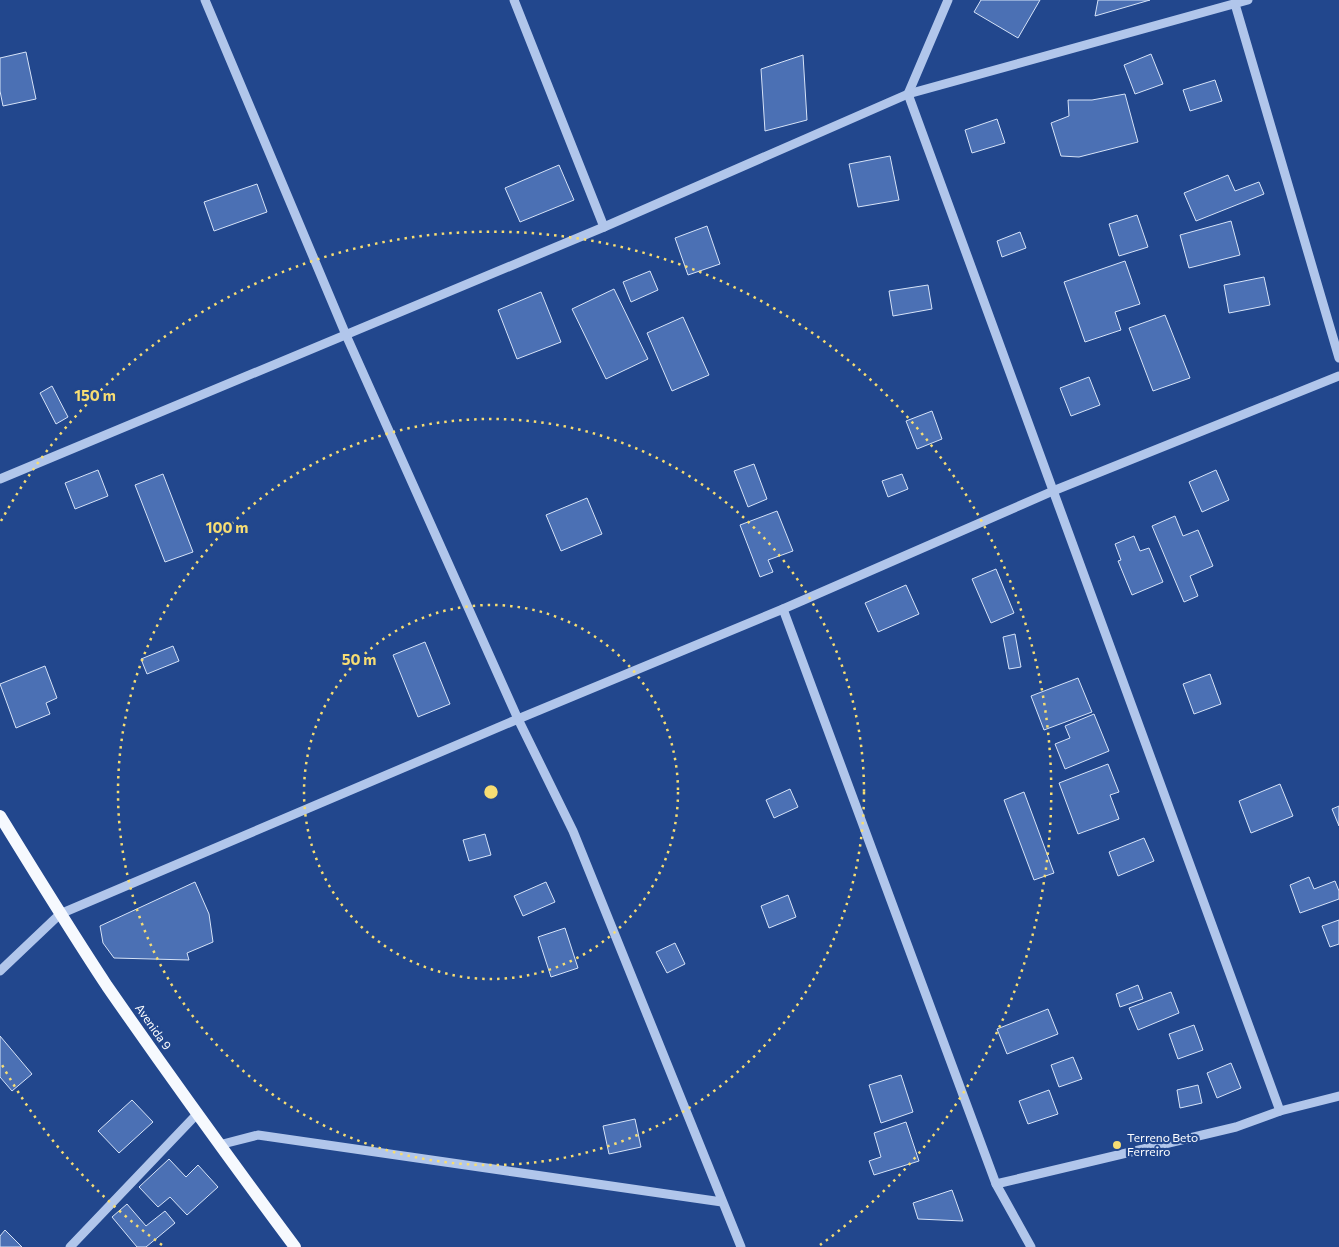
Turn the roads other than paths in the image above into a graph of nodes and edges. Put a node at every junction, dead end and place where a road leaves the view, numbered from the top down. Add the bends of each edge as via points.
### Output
1 (205, 0) edge
2 (514, 0) edge
3 (948, 0) edge
4 (1248, 0) edge
5 (1235, 4) junction
6 (908, 94) junction
7 (604, 227) junction
8 (346, 335) junction
9 (1339, 358) edge
10 (1339, 376) edge
11 (0, 479) edge
12 (1053, 491) junction
13 (783, 609) junction
14 (518, 719) junction
15 (0, 816) edge
16 (60, 914) junction
17 (0, 971) edge
18 (1339, 1096) edge
19 (1280, 1111) junction
20 (196, 1114) junction
21 (219, 1145) junction
22 (996, 1184) junction
23 (722, 1202) junction
24 (70, 1247) edge
25 (295, 1247) edge
26 (741, 1247) edge
27 (1031, 1247) edge

1 - 8 street
2 - 7 street
3 - 6 street
4 - 5 street
5 - 6 street
5 - 9 street
6 - 7 street
6 - 12 street
7 - 8 street
8 - 11 street
8 - 14 street
10 - 12 street
12 - 13 street
12 - 19 street
13 - 14 street
13 - 22 street
14 - 16 street
14 - 23 street via 573,831
15 - 16 main road, Avenida 9
16 - 17 street
16 - 20 main road, Avenida 9
18 - 19 street
19 - 22 street via 1236,1127
20 - 21 main road, Avenida 9
20 - 24 street
21 - 23 street via 258,1135
21 - 25 main road, Avenida 9
22 - 27 street
23 - 26 street

